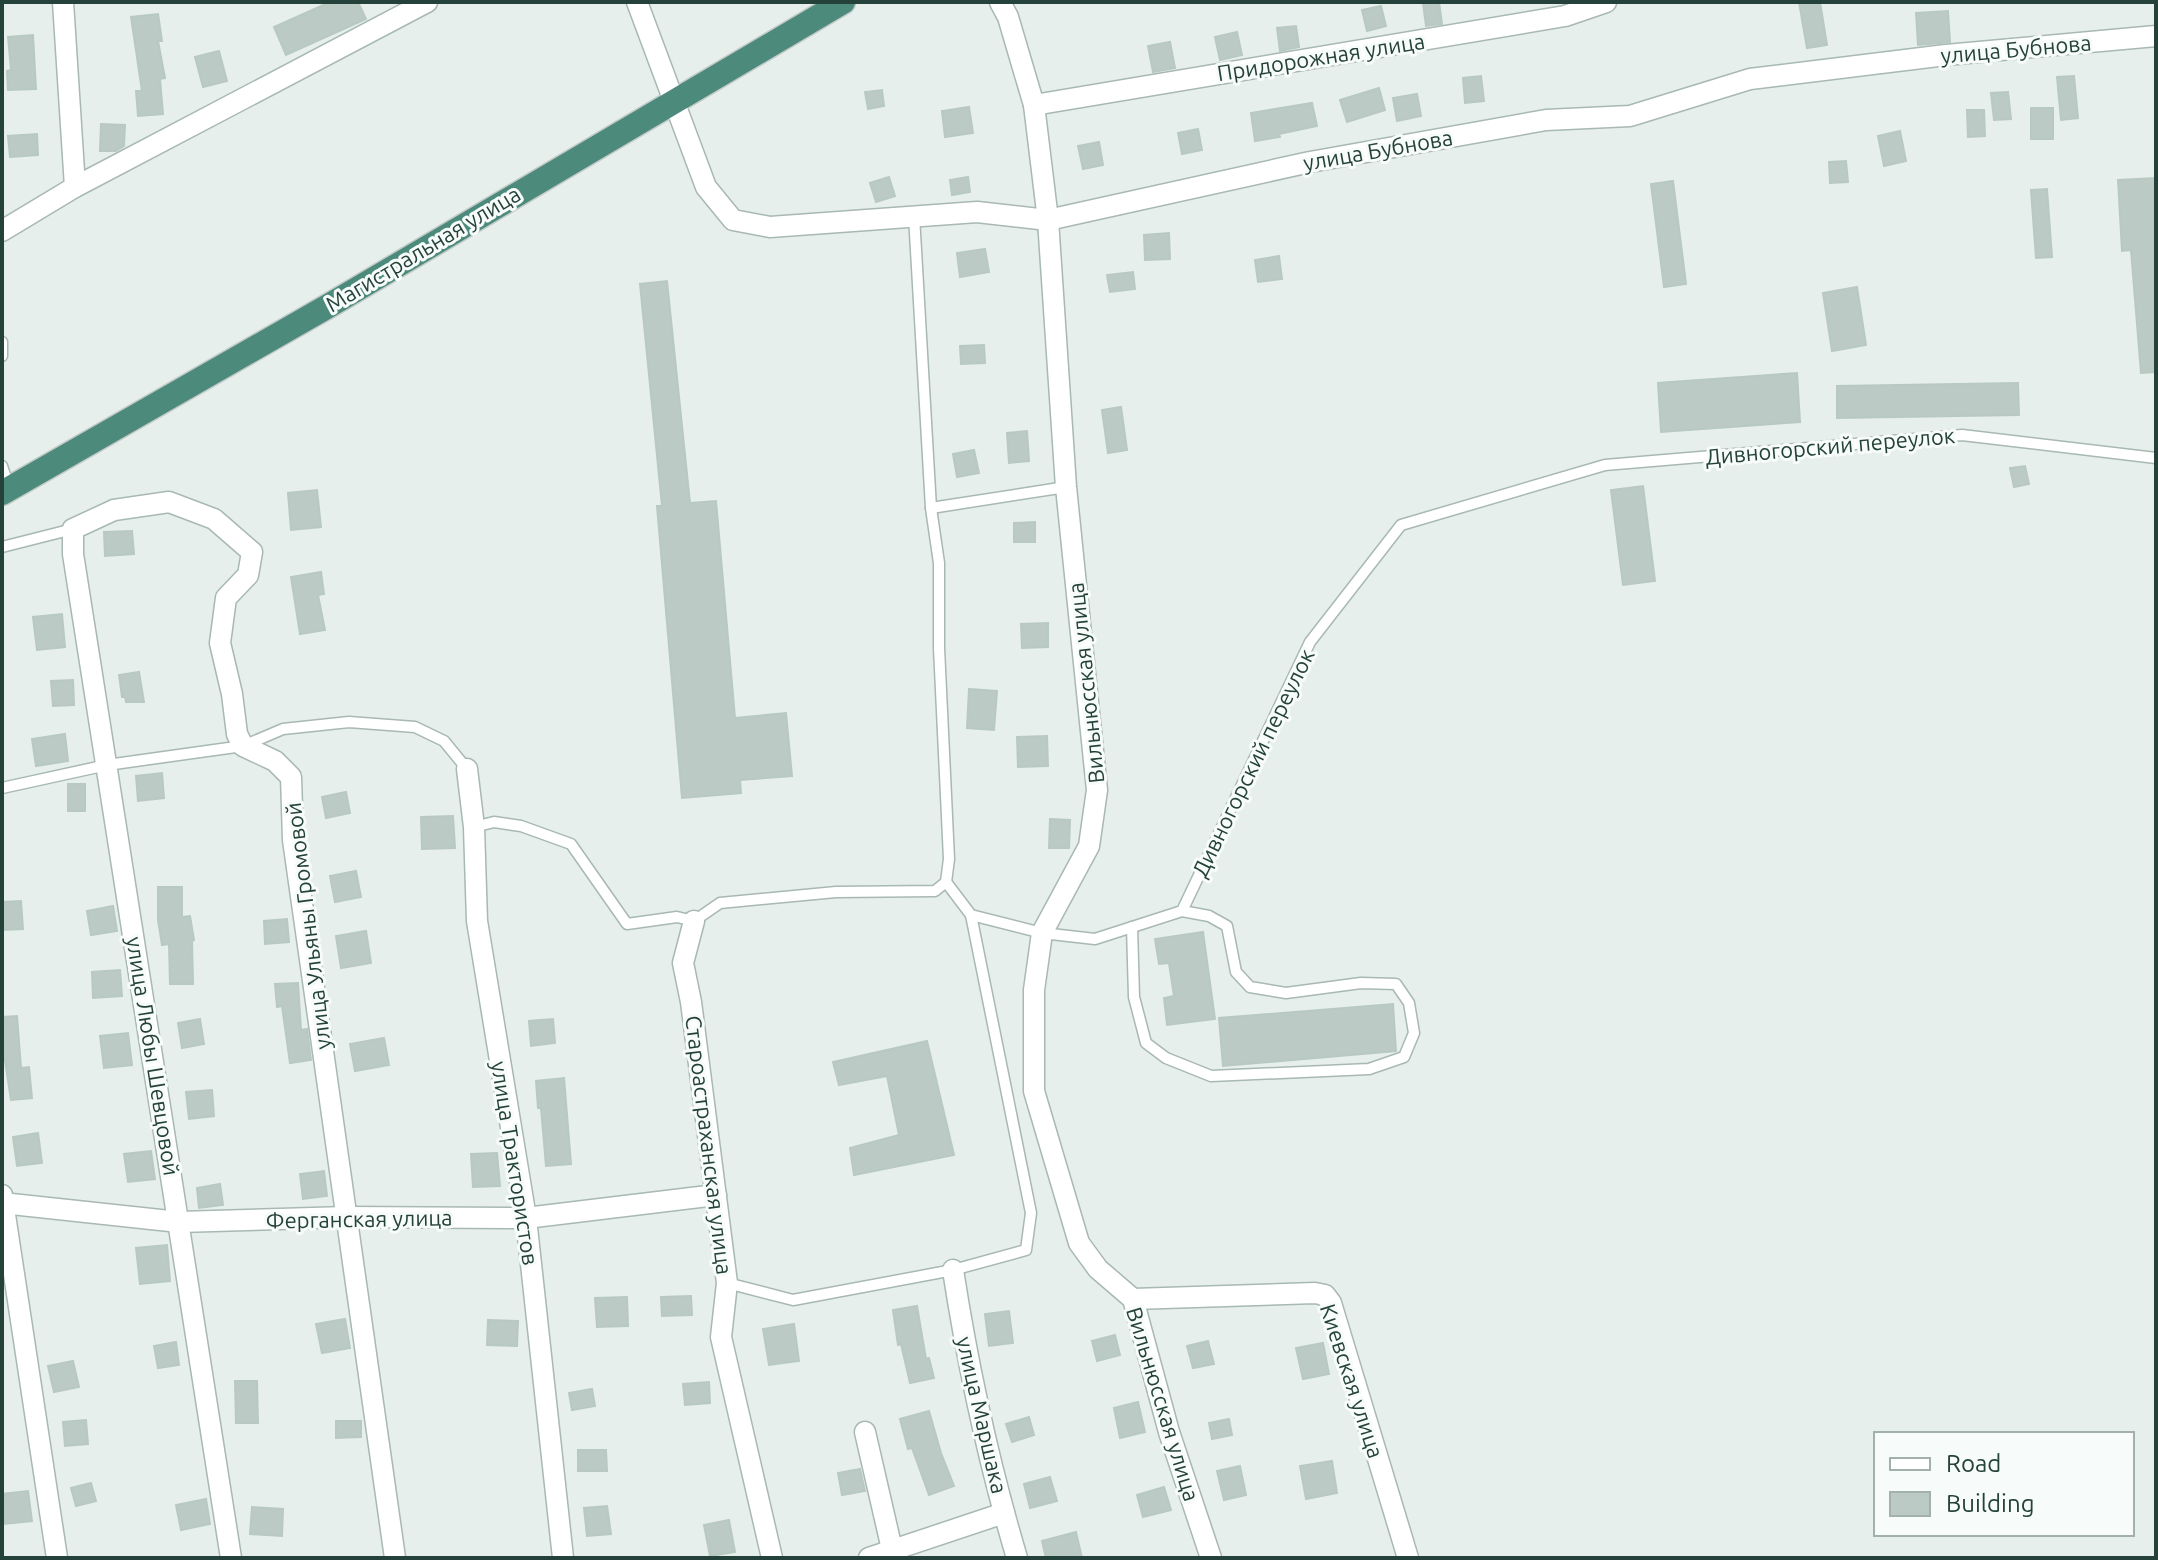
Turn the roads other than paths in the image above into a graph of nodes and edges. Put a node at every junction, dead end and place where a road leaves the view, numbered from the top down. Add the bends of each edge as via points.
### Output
1 (63, 2) edge
2 (427, 2) edge
3 (637, 2) edge
4 (843, 2) edge
5 (1000, 2) edge
6 (1606, 2) edge
7 (390, 11) edge
8 (2156, 36) edge
9 (673, 102) junction
10 (1034, 105) junction
11 (75, 187) junction
12 (914, 216) junction
13 (1048, 220) junction
14 (5, 233) edge
15 (2, 342) edge
16 (2, 356) edge
17 (2156, 458) edge
18 (4, 482) edge
19 (1066, 487) junction
20 (931, 508) junction
21 (73, 529) junction
22 (2, 547) edge
23 (243, 746) junction
24 (107, 765) junction
25 (467, 769) joint
26 (2, 788) edge
27 (474, 827) junction
28 (946, 882) junction
29 (1182, 911) junction
30 (971, 915) junction
31 (694, 921) junction
32 (1132, 927) junction
33 (1042, 933) junction
34 (716, 1195) junction
35 (2, 1200) edge
36 (346, 1217) junction
37 (526, 1218) junction
38 (179, 1222) junction
39 (953, 1270) junction
40 (727, 1283) junction
41 (1133, 1299) junction
42 (865, 1432) dead end
43 (1004, 1513) junction
44 (893, 1554) edge
45 (57, 1558) edge
46 (231, 1558) edge
47 (395, 1558) edge
48 (563, 1558) edge
49 (772, 1558) edge
50 (869, 1558) edge
51 (1017, 1558) edge
52 (1211, 1558) edge
53 (1408, 1558) edge

1 - 11 street
2 - 7 street
3 - 9 street, улица Бубнова
4 - 9 highway, Магистральная улица
5 - 10 street, Вильнюсская улица
6 - 10 street, Придорожная улица via 1565,16
7 - 11 street
8 - 13 street, улица Бубнова via 1750,79 1630,116 1546,120 1483,131 1310,162
9 - 12 street, улица Бубнова via 706,187 733,220 770,227
9 - 18 highway, Магистральная улица via 330,305
10 - 13 street, Вильнюсская улица
11 - 14 street
12 - 13 street, улица Бубнова via 977,212
12 - 20 lane
13 - 19 street, Вильнюсская улица
15 - 16 lane
17 - 29 lane, Дивногорский переулок via 1962,435 1605,465 1401,525 1310,642
19 - 20 lane
19 - 33 street, Вильнюсская улица via 1097,790 1089,846
20 - 28 lane via 939,563
21 - 22 lane
21 - 23 street via 114,510 169,502 214,519 252,552 248,575 226,598 220,643
21 - 24 street, улица Любы Шевцовой
23 - 24 lane
23 - 25 lane via 283,729 349,722 415,727 444,741
23 - 36 street, улица Ульяны Громовой via 275,761 291,777 293,840
24 - 26 lane
24 - 38 street, улица Любы Шевцовой
25 - 27 street, улица Трактористов
27 - 31 lane via 494,822 521,826 571,844 627,924 677,917
27 - 37 street, улица Трактористов via 477,921
28 - 30 lane
28 - 31 lane via 935,891 836,892 720,903
29 - 32 lane
29 - 32 lane via 1227,926 1236,972 1250,987 1286,993 1396,984 1409,1003 1414,1033 1404,1057 1369,1069 1211,1076 1166,1058 1146,1043 1134,997
30 - 33 lane
30 - 39 lane via 1031,1213 1026,1250
31 - 34 street, Староастраханская улица via 683,963
32 - 33 lane via 1095,939
33 - 41 street, Вильнюсская улица via 1034,990 1034,1091 1079,1243 1098,1269
34 - 37 street, Ферганская улица
34 - 40 street, Староастраханская улица
35 - 38 street, Ферганская улица
35 - 45 street
36 - 37 street, Ферганская улица
36 - 38 street, Ферганская улица
36 - 47 street, улица Ульяны Громовой
37 - 48 street, улица Трактористов
38 - 46 street, улица Любы Шевцовой
39 - 40 lane via 793,1300
39 - 43 street, улица Маршака
40 - 49 street, Староастраханская улица via 721,1337
41 - 52 street, Вильнюсская улица
41 - 53 street, Киевская улица via 1325,1295
42 - 44 street
43 - 44 street
43 - 51 street, улица Маршака
44 - 50 street

